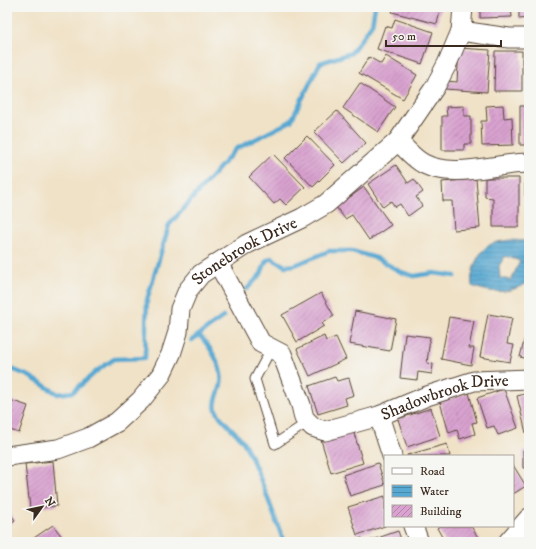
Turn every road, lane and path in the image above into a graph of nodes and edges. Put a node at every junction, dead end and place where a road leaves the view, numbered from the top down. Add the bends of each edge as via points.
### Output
1 (464, 7) edge
2 (460, 31) junction
3 (529, 38) edge
4 (398, 141) junction
5 (529, 163) edge
6 (218, 263) junction
7 (271, 349) junction
8 (529, 379) edge
9 (379, 416) junction
10 (308, 422) junction
11 (392, 455) edge
12 (7, 456) edge
13 (529, 518) edge
14 (413, 527) edge
15 (419, 542) edge
16 (508, 542) edge

1 - 2 street, Stonebrook Drive
2 - 3 street via 509,38
2 - 4 street, Stonebrook Drive via 435,87
4 - 5 street via 423,164 443,170
4 - 6 street, Stonebrook Drive via 326,204 247,244
6 - 7 street via 261,343
6 - 12 street, Stonebrook Drive via 201,274 188,290 180,308 178,332 161,375 141,400 117,422 88,438 58,449
7 - 10 street via 282,354 302,405 304,418
7 - 10 lane via 255,379 275,444
8 - 9 street, Shadowbrook Drive via 474,381 427,396
9 - 10 street via 325,431 313,427
9 - 11 street, Shadowbrook Drive
13 - 16 street
14 - 15 street

